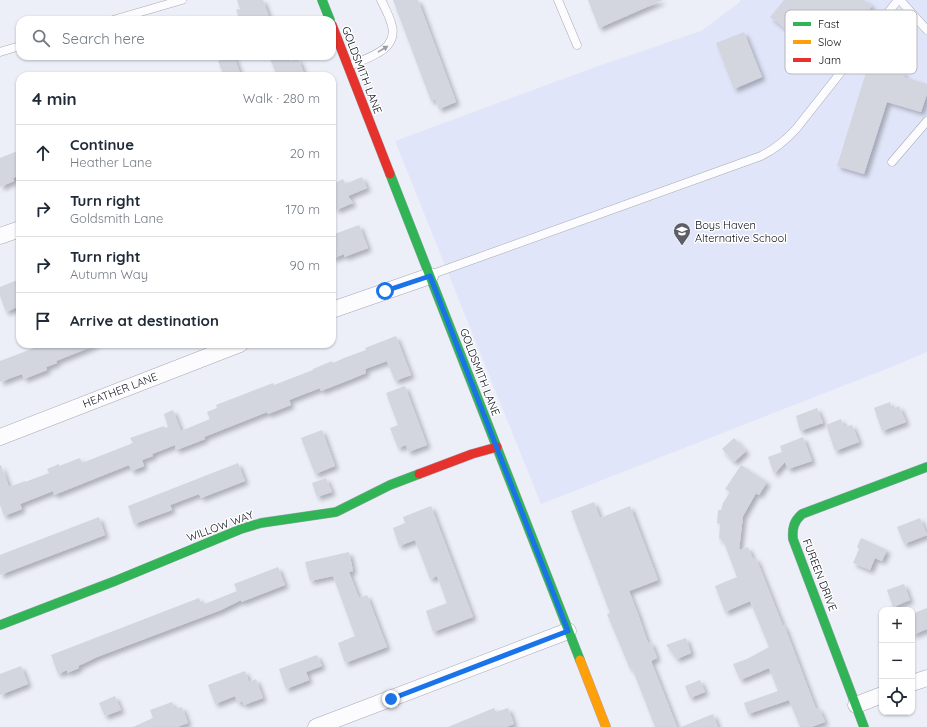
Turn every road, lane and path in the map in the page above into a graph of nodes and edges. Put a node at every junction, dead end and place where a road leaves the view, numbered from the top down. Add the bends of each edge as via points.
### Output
1 (182, 0) edge
2 (322, 0) edge
3 (382, 0) edge
4 (558, 0) edge
5 (899, 0) edge
6 (891, 10) edge
7 (908, 10) edge
8 (127, 16) edge
9 (328, 16) edge
10 (917, 19) edge
11 (927, 30) edge
12 (336, 35) edge
13 (577, 45) dead end
14 (16, 47) edge
15 (0, 52) edge
16 (348, 66) junction
17 (840, 74) edge
18 (927, 121) edge
19 (892, 162) dead end
20 (16, 230) edge
21 (0, 236) edge
22 (430, 276) junction
23 (336, 309) edge
24 (230, 348) edge
25 (0, 437) edge
26 (497, 447) junction
27 (927, 467) edge
28 (0, 625) edge
29 (568, 631) junction
30 (927, 678) edge
31 (915, 682) edge
32 (879, 696) edge
33 (856, 705) junction
34 (316, 727) edge
35 (606, 727) edge
36 (864, 727) edge

1 - 8 lane
2 - 9 street, GOLDSMITH LANE
16 -> 3 lane via 389,46 392,27
4 - 13 lane
5 - 6 lane
5 - 7 lane
10 - 11 lane
12 - 16 street, GOLDSMITH LANE
14 - 15 lane
16 - 22 street, GOLDSMITH LANE
17 - 22 lane via 796,129 781,144 761,156
18 - 19 lane
20 - 21 street
22 - 23 street
22 - 26 street, GOLDSMITH LANE
24 - 25 street, HEATHER LANE
26 - 28 street, WILLOW WAY via 390,485 336,512 261,523 241,529
26 - 29 street, GOLDSMITH LANE
27 - 33 street, FUREEN DRIVE via 802,514 793,527 793,539
29 - 34 street
29 - 35 street, GOLDSMITH LANE
30 - 31 street
32 - 33 street
33 - 36 street, FUREEN DRIVE

